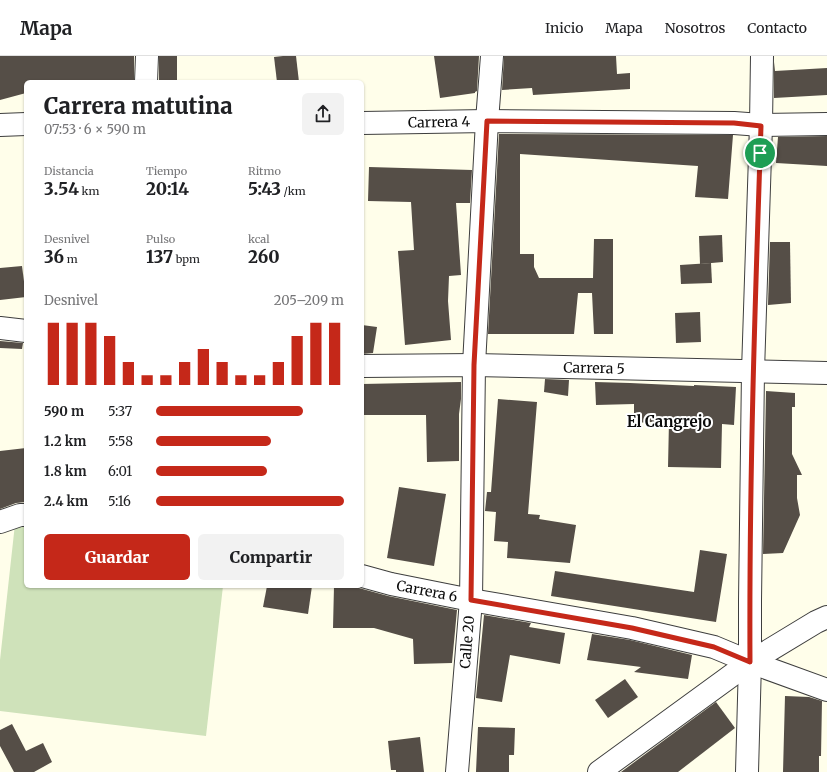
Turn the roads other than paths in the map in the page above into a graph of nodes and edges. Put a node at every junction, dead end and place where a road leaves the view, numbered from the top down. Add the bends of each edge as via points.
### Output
1 (147, 56) edge
2 (492, 56) edge
3 (762, 56) edge
4 (146, 80) edge
5 (487, 121) junction
6 (364, 123) edge
7 (24, 124) edge
8 (827, 124) edge
9 (0, 125) edge
10 (761, 126) junction
11 (0, 328) edge
12 (24, 331) edge
13 (474, 365) junction
14 (364, 366) edge
15 (753, 371) junction
16 (827, 373) edge
17 (24, 515) edge
18 (0, 522) edge
19 (364, 577) edge
20 (471, 600) junction
21 (827, 617) edge
22 (750, 662) junction
23 (827, 690) edge
24 (457, 772) edge
25 (599, 772) edge
26 (747, 772) edge

1 - 4 street
2 - 5 street, Calle 20
3 - 10 street
5 - 6 street, Carrera 4
5 - 10 street, Carrera 4 via 734,123
5 - 13 street, Calle 20
7 - 9 street
8 - 10 street, Carrera 4
10 - 15 street
11 - 12 street
13 - 14 street, Carrera 5
13 - 15 street, Carrera 5
13 - 20 street, Calle 20
15 - 16 street, Carrera 5
15 - 22 street
17 - 18 street
19 - 20 street, Carrera 6
20 - 22 street, Carrera 6 via 647,632 714,647
20 - 24 street, Calle 20
21 - 22 street
22 - 23 street, Carrera 6
22 - 25 street
22 - 26 street

